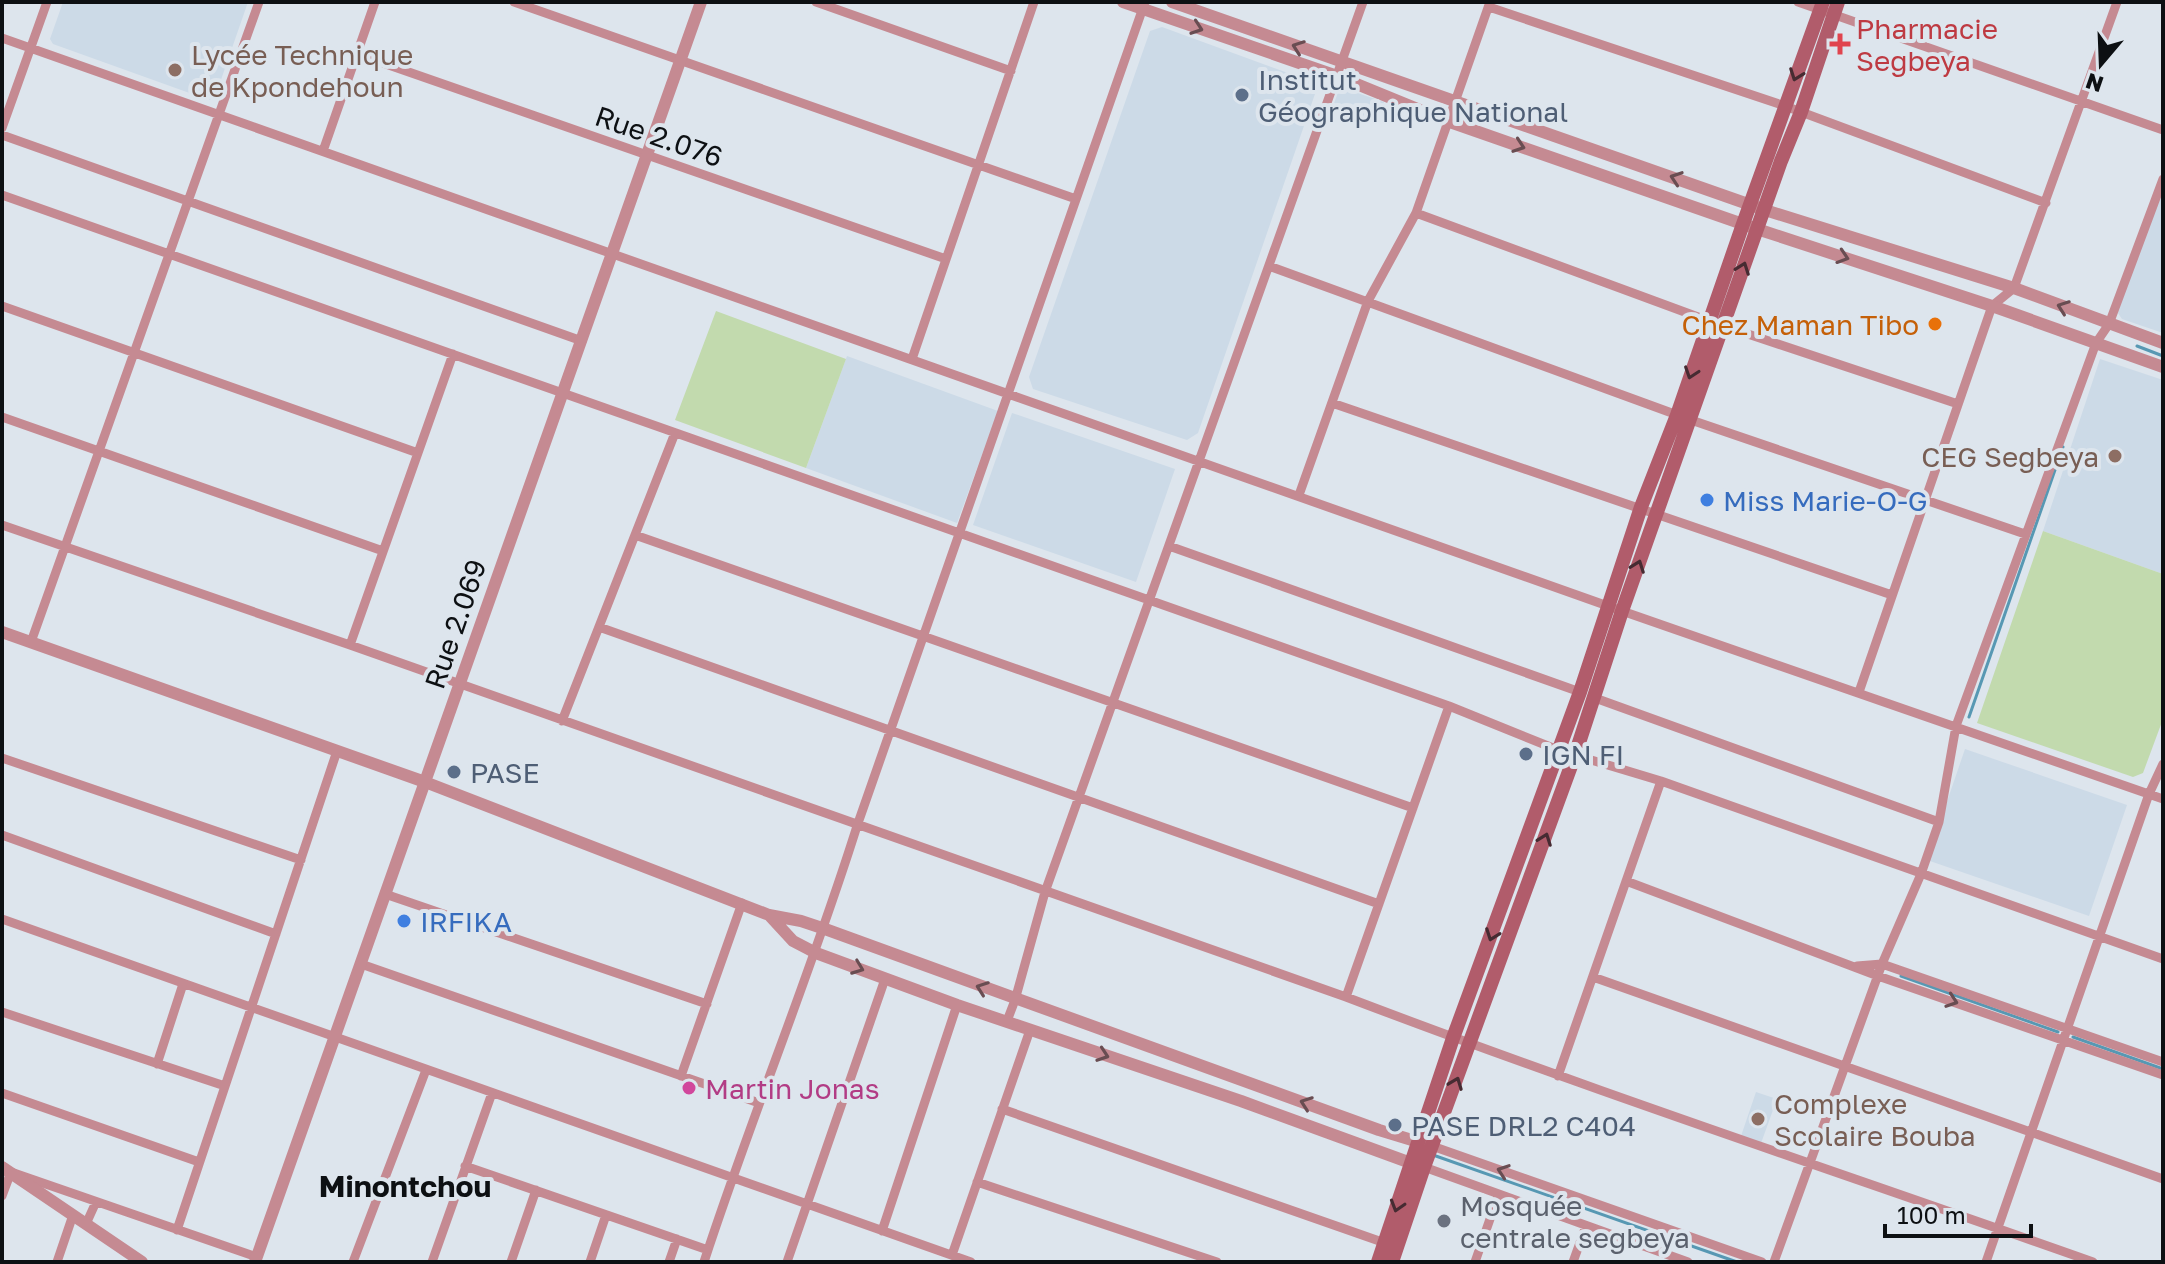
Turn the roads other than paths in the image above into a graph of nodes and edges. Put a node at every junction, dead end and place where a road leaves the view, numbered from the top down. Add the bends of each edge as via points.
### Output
1 (47, 2) edge
2 (259, 2) edge
3 (375, 2) edge
4 (514, 2) edge
5 (701, 2) edge
6 (816, 2) edge
7 (1034, 2) edge
8 (1123, 2) edge
9 (1172, 2) edge
10 (1363, 2) edge
11 (1798, 2) edge
12 (2115, 3) edge
13 (1490, 4) edge
14 (1144, 5) edge
15 (1829, 7) edge
16 (2, 38) edge
17 (31, 48) junction
18 (357, 54) junction
19 (681, 60) junction
20 (1342, 62) junction
21 (1011, 71) junction
22 (1337, 76) junction
23 (1457, 101) junction
24 (2081, 101) junction
25 (1785, 106) junction
26 (1801, 112) junction
27 (219, 114) junction
28 (1447, 121) junction
29 (2, 128) edge
30 (2163, 130) edge
31 (2, 135) edge
32 (323, 151) junction
33 (647, 155) junction
34 (978, 165) junction
35 (2163, 179) edge
36 (2, 195) edge
37 (1076, 199) junction
38 (188, 201) junction
39 (2046, 203) junction
40 (1750, 204) junction
41 (1765, 210) junction
42 (1416, 213) junction
43 (1750, 226) junction
44 (612, 253) junction
45 (169, 254) junction
46 (946, 259) junction
47 (1269, 266) junction
48 (2014, 288) junction
49 (1368, 301) junction
50 (2, 306) edge
51 (1992, 306) junction
52 (1716, 323) junction
53 (2109, 324) junction
54 (582, 341) junction
55 (2096, 343) junction
56 (2163, 343) edge
57 (134, 353) junction
58 (453, 354) junction
59 (912, 359) junction
60 (2163, 367) edge
61 (1008, 392) junction
62 (563, 393) junction
63 (1332, 403) junction
64 (1958, 404) junction
65 (2, 417) edge
66 (1684, 417) junction
67 (675, 433) junction
68 (99, 451) junction
69 (418, 453) junction
70 (1199, 460) junction
71 (1299, 495) junction
72 (1926, 499) junction
73 (1641, 507) junction
74 (1656, 515) junction
75 (2, 525) edge
76 (959, 533) junction
77 (2025, 534) junction
78 (635, 535) junction
79 (65, 546) junction
80 (1169, 546) junction
81 (383, 551) junction
82 (1892, 595) junction
83 (1149, 600) junction
84 (1615, 608) junction
85 (599, 627) junction
86 (2, 632) edge
87 (924, 634) junction
88 (31, 642) junction
89 (350, 645) junction
90 (459, 685) junction
91 (1580, 692) junction
92 (1859, 692) junction
93 (1595, 698) junction
94 (1112, 703) junction
95 (1449, 706) junction
96 (562, 721) junction
97 (1956, 726) junction
98 (889, 732) junction
99 (1558, 750) junction
100 (337, 751) junction
101 (1575, 755) junction
102 (2, 758) edge
103 (2163, 764) edge
104 (1661, 781) junction
105 (425, 782) junction
106 (2149, 794) junction
107 (1078, 799) junction
108 (2163, 799) edge
109 (1413, 808) junction
110 (1939, 822) junction
111 (857, 826) junction
112 (2, 835) edge
113 (301, 860) junction
114 (1921, 874) junction
115 (1626, 881) junction
116 (1045, 892) junction
117 (385, 894) junction
118 (742, 903) junction
119 (1379, 904) junction
120 (769, 915) junction
121 (2, 919) edge
122 (825, 929) junction
123 (276, 934) junction
124 (2099, 936) junction
125 (816, 953) junction
126 (2163, 959) edge
127 (361, 964) junction
128 (1882, 964) junction
129 (1854, 966) junction
130 (1878, 976) junction
131 (1593, 977) junction
132 (885, 979) junction
133 (183, 984) junction
134 (1346, 997) junction
135 (1015, 1000) junction
136 (707, 1004) junction
137 (957, 1005) junction
138 (251, 1008) junction
139 (2, 1012) edge
140 (1007, 1021) junction
141 (2067, 1028) junction
142 (1030, 1030) junction
143 (334, 1038) junction
144 (1453, 1038) junction
145 (2063, 1040) junction
146 (1470, 1045) junction
147 (2163, 1062) edge
148 (157, 1064) junction
149 (1845, 1068) junction
150 (426, 1070) junction
151 (2163, 1075) edge
152 (681, 1076) junction
153 (1558, 1076) junction
154 (225, 1086) junction
155 (2, 1093) edge
156 (492, 1093) junction
157 (759, 1103) junction
158 (1002, 1109) junction
159 (2032, 1132) junction
160 (1425, 1144) junction
161 (199, 1162) junction
162 (1417, 1165) junction
163 (1810, 1165) junction
164 (465, 1166) junction
165 (6, 1170) edge
166 (733, 1178) junction
167 (2163, 1179) edge
168 (977, 1182) junction
169 (536, 1190) junction
170 (2, 1196) edge
171 (1498, 1196) junction
172 (96, 1202) junction
173 (806, 1204) junction
174 (73, 1215) junction
175 (606, 1215) junction
176 (86, 1224) junction
177 (1586, 1226) junction
178 (1998, 1229) junction
179 (177, 1230) junction
180 (882, 1231) junction
181 (677, 1239) junction
182 (1385, 1243) junction
183 (708, 1250) junction
184 (952, 1255) junction
185 (1666, 1258) edge
186 (256, 1260) edge
187 (57, 1262) edge
188 (141, 1262) edge
189 (353, 1262) edge
190 (432, 1262) edge
191 (511, 1262) edge
192 (590, 1262) edge
193 (669, 1262) edge
194 (704, 1262) edge
195 (787, 1262) edge
196 (971, 1262) edge
197 (1217, 1262) edge
198 (1378, 1262) edge
199 (1392, 1262) edge
200 (1475, 1262) edge
201 (1573, 1262) edge
202 (1688, 1262) edge
203 (1762, 1262) edge
204 (1774, 1262) edge
205 (1986, 1262) edge
206 (2093, 1262) edge

1 - 17 street
2 - 27 street
3 - 18 street
4 - 19 street
5 - 19 street, Rue 2.069
6 - 21 street
7 - 21 street
8 - 14 street
20 -> 9 street
10 - 20 street
11 - 15 street
12 - 24 street
13 - 23 street
13 - 25 street
14 -> 22 street
14 - 37 street
15 - 24 street
15 -> 25 main road
15 - 26 main road
16 - 17 street
17 - 27 street
17 - 29 street
18 - 32 street
18 - 33 street, Rue 2.076
19 - 33 street, Rue 2.069
19 - 34 street
20 - 22 street
20 - 23 street
21 - 34 street
22 - 28 street
22 - 47 street
23 - 28 street
40 -> 23 street
24 - 30 street
24 - 39 street
25 - 26 street
25 - 40 main road
26 - 39 street
26 - 41 main road
27 - 32 street
27 - 38 street
28 - 42 street
28 -> 43 street
31 - 38 street
32 - 44 street
33 - 44 street, Rue 2.069
33 - 46 street, Rue 2.076
34 - 37 street
34 - 46 street
35 - 53 street
36 - 45 street
37 - 61 street
38 - 45 street
38 - 54 street
39 - 48 street
40 - 41 street
40 - 43 main road
41 - 43 main road
41 - 48 street
42 - 49 street
42 - 52 street
43 -> 51 street
43 - 52 main road
44 - 54 street, Rue 2.069
44 - 59 street
45 - 57 street
45 - 58 street
46 - 59 street
47 - 49 street
47 - 70 street
48 - 51 street
53 -> 48 street
49 - 63 street
49 - 66 street
50 - 57 street
51 - 55 street
51 - 64 street
52 - 64 street
52 - 66 main road
53 - 55 street
53 - 56 street
54 - 62 street, Rue 2.069
55 - 60 street
55 - 77 street
57 - 68 street
57 - 69 street
58 - 62 street
58 - 69 street
59 - 61 street
61 - 70 street
61 - 76 street
62 - 67 street
62 - 90 street, Rue 2.069
63 - 71 street
63 - 73 street
64 - 72 street
65 - 68 street
66 - 72 street
66 - 73 main road
66 - 74 main road
67 - 76 street
67 - 78 street
68 - 79 street
68 - 81 street
69 - 81 street
70 - 71 street
70 - 80 street
71 - 84 street
72 - 77 street
72 - 82 street
73 - 74 street
73 - 84 main road
74 - 82 street
84 -> 74 main road
75 - 79 street
76 - 83 street
76 - 87 street
77 - 97 street
78 - 85 street
78 - 87 street
79 - 88 street
79 - 89 street
80 - 83 street
80 - 91 street
81 - 89 street
82 - 92 street
83 - 94 street
83 - 95 street
84 - 91 main road
84 - 92 street
84 - 93 main road
85 - 96 street
85 - 98 street
86 - 88 street
87 - 94 street
87 - 98 street
88 - 100 street
89 - 90 street
90 - 96 street
90 - 105 street, Rue 2.069
91 - 99 main road
92 - 97 street
93 - 101 main road
93 - 110 street
94 - 107 street
94 - 109 street
95 - 99 street
95 - 109 street
96 - 111 street
97 - 106 street
97 - 110 street
98 - 107 street
98 - 111 street
99 - 101 street
99 -> 144 main road
100 - 105 street
100 - 113 street
101 - 104 street
146 -> 101 main road
102 - 113 street
103 - 106 street
104 - 114 street
104 - 115 street
105 - 117 street, Rue 2.069
105 - 118 street
106 - 108 street
106 - 124 street
107 - 116 street
107 - 119 street
109 - 119 street
110 - 114 street
111 - 116 street
111 - 122 street
112 - 123 street
113 - 123 street
114 - 124 street
114 - 128 street
115 - 129 street
115 - 131 street
116 - 134 street
116 - 135 street
117 - 127 street, Rue 2.069
117 - 136 street
118 - 120 street
118 - 136 street
119 - 134 street
120 - 122 street
120 - 125 street via 793,941
121 - 133 street
122 - 125 street
135 -> 122 street
123 - 138 street
124 - 126 street
124 - 141 street
125 -> 132 street
125 - 157 street
127 - 143 street, Rue 2.069
127 - 152 street
128 - 129 street
128 - 130 street
128 - 141 street
129 - 130 street
130 -> 145 street
130 - 149 street
131 - 149 street
131 - 153 street
132 - 137 street
132 - 173 street
133 - 138 street
133 - 148 street
134 - 144 street
135 - 140 street
160 -> 135 street
136 - 152 street
137 - 140 street
137 - 180 street
138 - 143 street
138 - 154 street
139 - 148 street
140 - 142 street
141 - 145 street
141 - 147 street
142 - 158 street
142 -> 162 street
143 - 150 street
143 - 186 street, Rue 2.069
144 - 146 street
144 - 160 main road
145 - 151 street
145 - 159 street
146 - 153 street
160 -> 146 main road
148 - 154 street
149 - 159 street
149 - 163 street
150 - 156 street
150 - 189 street
152 - 157 street
153 - 163 street
154 - 161 street
155 - 161 street
156 - 164 street
156 - 166 street
157 - 166 street
158 - 168 street
158 - 182 street
159 - 167 street
159 - 178 street
160 - 162 main road
203 -> 160 street
161 - 179 street
162 - 171 street
162 -> 182 main road
162 - 199 main road
163 - 178 street
163 - 204 street
164 - 169 street
164 - 190 street
165 - 170 street
165 - 172 street
165 - 174 street
166 - 173 street
166 - 183 street
168 - 184 street
168 - 197 street
169 - 175 street
169 - 191 street
171 - 177 street
171 - 200 street
172 - 176 street
172 - 179 street
173 - 180 street
173 - 195 street
174 - 176 street
174 - 187 street
175 - 181 street
175 - 192 street
176 - 188 street
177 - 185 street
177 - 201 street
178 - 205 street
178 - 206 street
179 - 186 street
180 - 184 street
181 - 183 street
181 - 193 street
182 - 198 main road
183 - 194 street
184 - 196 street
185 - 202 street

